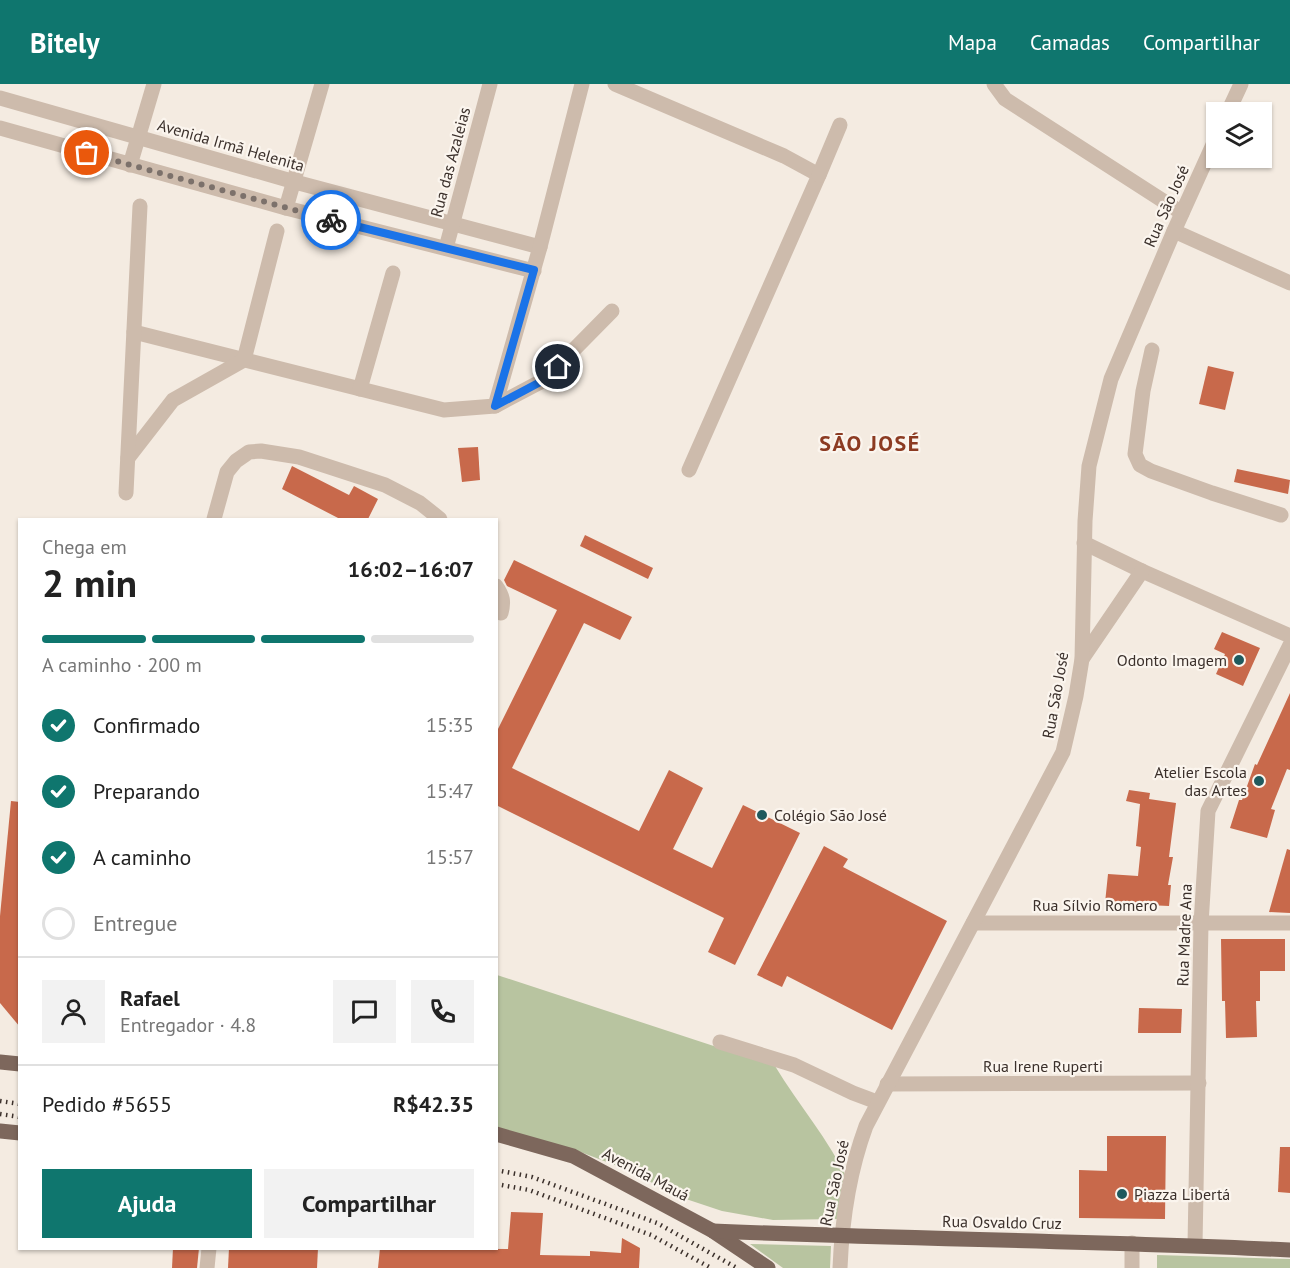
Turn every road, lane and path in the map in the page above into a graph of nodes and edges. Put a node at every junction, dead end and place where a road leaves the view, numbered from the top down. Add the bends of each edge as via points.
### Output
1 (154, 84) edge
2 (322, 84) edge
3 (490, 84) edge
4 (582, 84) edge
5 (615, 84) edge
6 (994, 84) edge
7 (1241, 84) edge
8 (0, 98) edge
9 (1233, 102) edge
10 (840, 125) dead end
11 (0, 128) edge
12 (139, 138) junction
13 (1206, 160) edge
14 (130, 165) junction
15 (819, 175) junction
16 (295, 182) junction
17 (140, 206) dead end
18 (286, 208) junction
19 (1182, 213) junction
20 (453, 224) junction
21 (277, 231) dead end
22 (1174, 231) junction
23 (485, 232) junction
24 (540, 247) junction
25 (446, 248) junction
26 (478, 256) junction
27 (534, 270) junction
28 (393, 273) dead end
29 (1290, 283) edge
30 (612, 311) dead end
31 (134, 332) junction
32 (1152, 350) dead end
33 (244, 360) junction
34 (360, 389) junction
35 (495, 406) junction
36 (128, 458) junction
37 (689, 470) dead end
38 (126, 493) dead end
39 (1281, 515) dead end
40 (214, 518) edge
41 (439, 518) edge
42 (1084, 543) junction
43 (1142, 571) junction
44 (498, 589) edge
45 (501, 613) dead end
46 (1290, 636) edge
47 (1290, 645) edge
48 (1082, 659) junction
49 (973, 923) junction
50 (1290, 923) edge
51 (1201, 924) junction
52 (720, 1042) dead end
53 (0, 1062) edge
54 (18, 1064) edge
55 (1199, 1083) junction
56 (887, 1084) junction
57 (877, 1102) junction
58 (0, 1131) edge
59 (18, 1133) edge
60 (498, 1135) edge
61 (713, 1231) junction
62 (842, 1237) junction
63 (1132, 1243) junction
64 (1195, 1245) junction
65 (209, 1250) edge
66 (1290, 1250) edge
67 (207, 1268) edge
68 (768, 1268) edge
69 (840, 1268) edge
70 (1132, 1268) edge

1 - 12 street
2 - 16 street
3 - 20 street, Rua das Azaleias
4 - 24 street
5 - 15 street via 784,156
6 - 19 street via 1005,99
7 - 9 street
8 - 12 street, Avenida Irmã Helenita
10 - 15 street
11 - 14 street
12 - 14 street
12 - 16 street, Avenida Irmã Helenita
13 - 19 street, Rua São José
14 - 18 street
15 - 37 street
16 - 18 street
16 - 20 street, Avenida Irmã Helenita
17 - 31 street
18 - 25 street
19 - 22 street, Rua São José
20 - 23 street, Avenida Irmã Helenita
20 - 25 street, Rua das Azaleias
21 - 33 street
22 - 29 street
22 - 42 street, Rua São José via 1111,379 1089,466
23 - 24 street, Avenida Irmã Helenita
23 - 26 street
24 - 27 street
25 - 26 street
26 - 27 street
27 - 35 street
28 - 34 street
30 - 35 street via 544,380
31 - 33 street
31 - 36 street
32 - 39 street via 1135,454 1140,465
33 - 34 street
33 - 36 street via 173,400
34 - 35 street via 444,410
36 - 38 street
40 - 41 street via 227,472 242,456 261,451 299,457 385,485
42 - 43 street
42 - 48 street, Rua São José
43 - 46 street
43 - 48 street
44 - 45 street via 504,603
47 - 51 street, Rua Madre Ana via 1208,811
48 - 49 street, Rua São José via 1063,752
49 - 51 street, Rua Sílvio Romero
49 - 56 street, Rua São José
50 - 51 street, Rua Sílvio Romero
51 - 55 street, Rua Madre Ana
52 - 57 street via 794,1065
53 - 54 main road
55 - 56 street, Rua Irene Ruperti
55 - 64 street, Rua Madre Ana
56 - 57 street, Rua São José
57 - 62 street, Rua São José via 855,1156
58 - 59 main road
60 - 61 main road, Avenida Mauá via 573,1156
61 - 62 main road, Rua Osvaldo Cruz
61 - 68 main road, Avenida Mauá
62 - 63 main road, Rua Osvaldo Cruz
62 - 69 street, Rua São José
63 - 64 main road, Rua Osvaldo Cruz
63 - 70 street
64 - 66 main road, Rua Osvaldo Cruz
65 - 67 street

